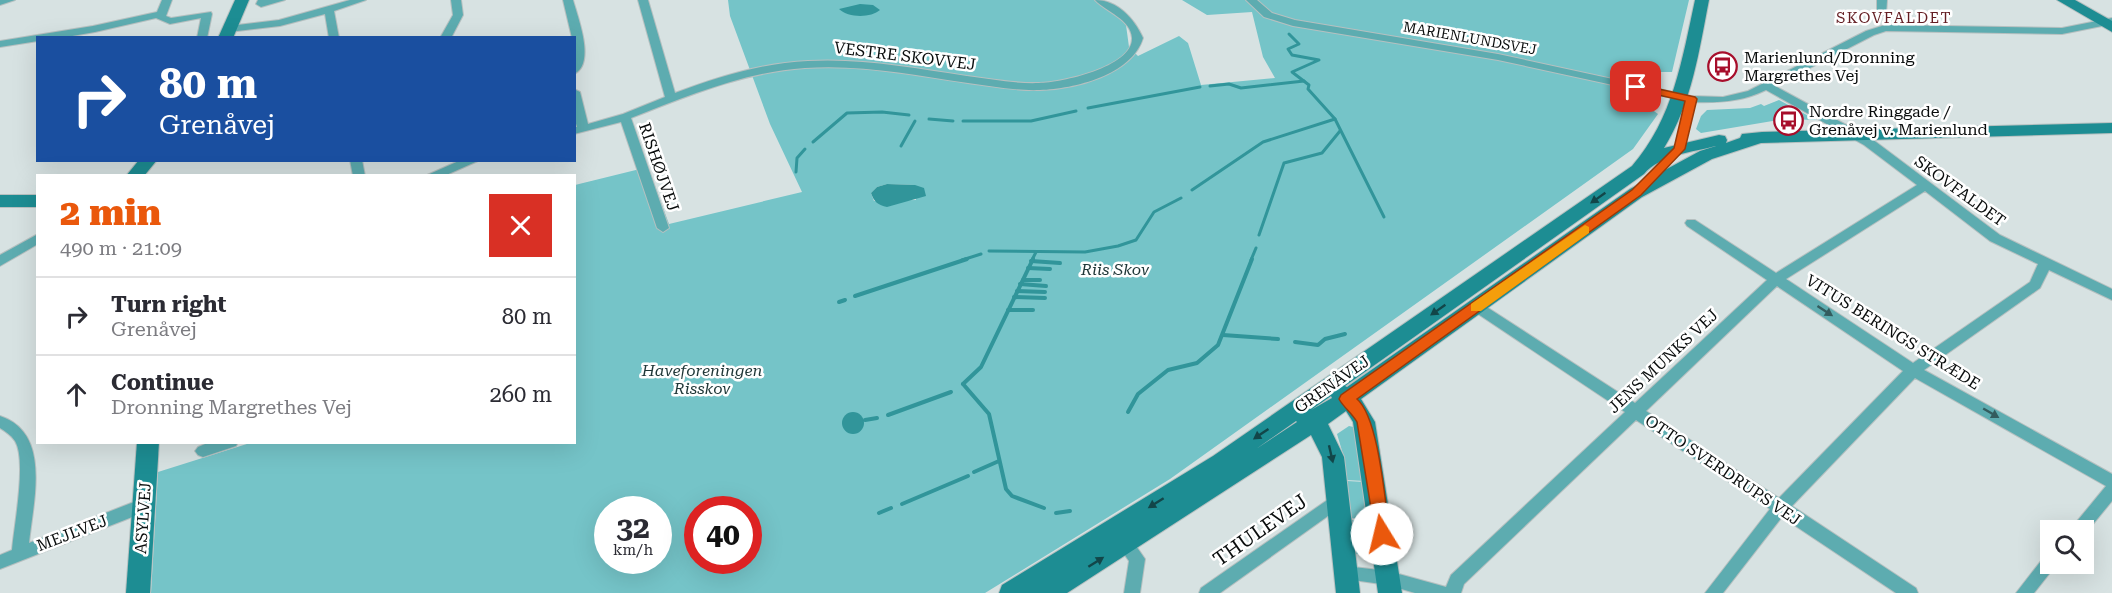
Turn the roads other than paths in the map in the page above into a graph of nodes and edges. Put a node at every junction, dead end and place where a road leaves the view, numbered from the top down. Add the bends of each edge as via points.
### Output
1 (10, 0) edge
2 (167, 0) edge
3 (262, 0) edge
4 (280, 0) edge
5 (361, 0) edge
6 (456, 0) edge
7 (568, 0) edge
8 (643, 0) edge
9 (1100, 0) edge
10 (1702, 0) edge
11 (1712, 0) edge
12 (1882, 0) edge
13 (2064, 0) edge
14 (245, 1) edge
15 (0, 2) edge
16 (1254, 3) edge
17 (329, 9) junction
18 (1882, 12) dead end
19 (161, 14) junction
20 (2109, 24) edge
21 (227, 33) edge
22 (51, 36) edge
23 (202, 36) edge
24 (334, 36) edge
25 (446, 36) edge
26 (36, 38) edge
27 (0, 44) edge
28 (576, 64) edge
29 (1767, 86) junction
30 (671, 98) junction
31 (1685, 98) junction
32 (576, 107) edge
33 (625, 117) junction
34 (2112, 128) edge
35 (579, 130) edge
36 (1852, 133) junction
37 (1762, 137) junction
38 (1680, 142) junction
39 (147, 162) edge
40 (467, 162) edge
41 (1645, 163) junction
42 (453, 172) edge
43 (136, 174) edge
44 (1926, 187) junction
45 (1636, 192) junction
46 (0, 201) edge
47 (36, 201) edge
48 (1691, 223) dead end
49 (663, 228) dead end
50 (36, 239) edge
51 (0, 261) edge
52 (2045, 262) junction
53 (1776, 279) junction
54 (2112, 295) edge
55 (1477, 307) junction
56 (1913, 370) junction
57 (1339, 392) junction
58 (1635, 412) junction
59 (1305, 416) junction
60 (0, 422) edge
61 (148, 444) edge
62 (225, 444) edge
63 (203, 451) dead end
64 (2112, 482) edge
65 (2112, 490) edge
66 (1336, 501) junction
67 (144, 505) junction
68 (1780, 508) junction
69 (2086, 520) edge
70 (1120, 536) junction
71 (20, 553) junction
72 (0, 562) edge
73 (2040, 574) edge
74 (1346, 583) edge
75 (1389, 585) edge
76 (138, 593) edge
77 (1011, 593) edge
78 (1046, 593) edge
79 (1132, 593) edge
80 (1207, 593) edge
81 (1442, 593) edge
82 (1453, 593) edge
83 (1713, 593) edge
84 (1910, 593) edge
85 (2024, 593) edge

1 - 15 street
2 - 19 street
3 - 4 street via 261,4
5 - 17 street
6 - 25 street via 459,15
7 - 28 street via 581,50
8 - 30 street
9 - 30 street, VESTRE SKOVVEJ via 1133,26 1137,41 1132,54 1101,72 1052,86 818,63 765,69
10 - 31 street
11 - 31 street
12 - 18 street
13 - 20 street
14 - 21 street
16 - 31 street, MARIENLUNDSVEJ via 1276,18 1293,23 1498,57
17 - 21 street
17 - 24 street
19 - 22 street
19 - 23 street via 170,21 207,14
20 - 29 street, MARIENLUNDSVEJ via 2062,31 1885,28
26 - 27 street
29 - 31 street, MARIENLUNDSVEJ via 1730,99
29 - 36 street, SKOVFALDET
30 - 33 street, VESTRE SKOVVEJ
31 - 38 street
31 - 41 street
32 - 35 street
33 - 35 street, VESTRE SKOVVEJ
33 - 49 street, RISHØJVEJ
34 - 36 street
36 - 37 street
36 - 44 street, SKOVFALDET
37 - 38 street via 1699,144
37 - 45 street via 1706,155
38 - 41 street
38 - 45 street
39 - 43 street
40 - 42 street
41 -> 57 street, GRENÅVEJ
44 - 52 street, SKOVFALDET via 1995,238
44 - 53 street, JENS MUNKS VEJ
45 - 55 street, GRENÅVEJ
46 - 47 street
48 - 53 street, VITUS BERINGS STRÆDE
50 - 51 street
52 - 54 street, SKOVFALDET
52 - 56 street via 2035,285
53 -> 56 street, VITUS BERINGS STRÆDE
53 - 58 street, JENS MUNKS VEJ
55 - 57 street, GRENÅVEJ
55 - 58 street, OTTO SVERDRUPS VEJ
56 -> 64 street, VITUS BERINGS STRÆDE
56 - 68 street
57 - 59 street, GRENÅVEJ
57 - 75 street via 1358,409 1364,422
58 - 68 street, OTTO SVERDRUPS VEJ
58 - 82 street, JENS MUNKS VEJ via 1457,580
59 -> 66 street via 1328,443 1333,457
59 - 70 street, GRENÅVEJ
60 - 71 street via 16,431 24,445
61 - 67 street, ASYLVEJ
62 - 63 street
65 - 69 street
66 - 74 street
66 - 80 street, THULEVEJ
67 - 71 street, MEJLVEJ
67 - 76 street, ASYLVEJ
68 - 83 street
68 - 84 street, OTTO SVERDRUPS VEJ
70 - 77 street, GRENÅVEJ
78 -> 70 street, GRENÅVEJ
70 - 79 street via 1137,559
71 - 72 street, MEJLVEJ
73 - 85 street
74 - 75 street
75 - 81 street

